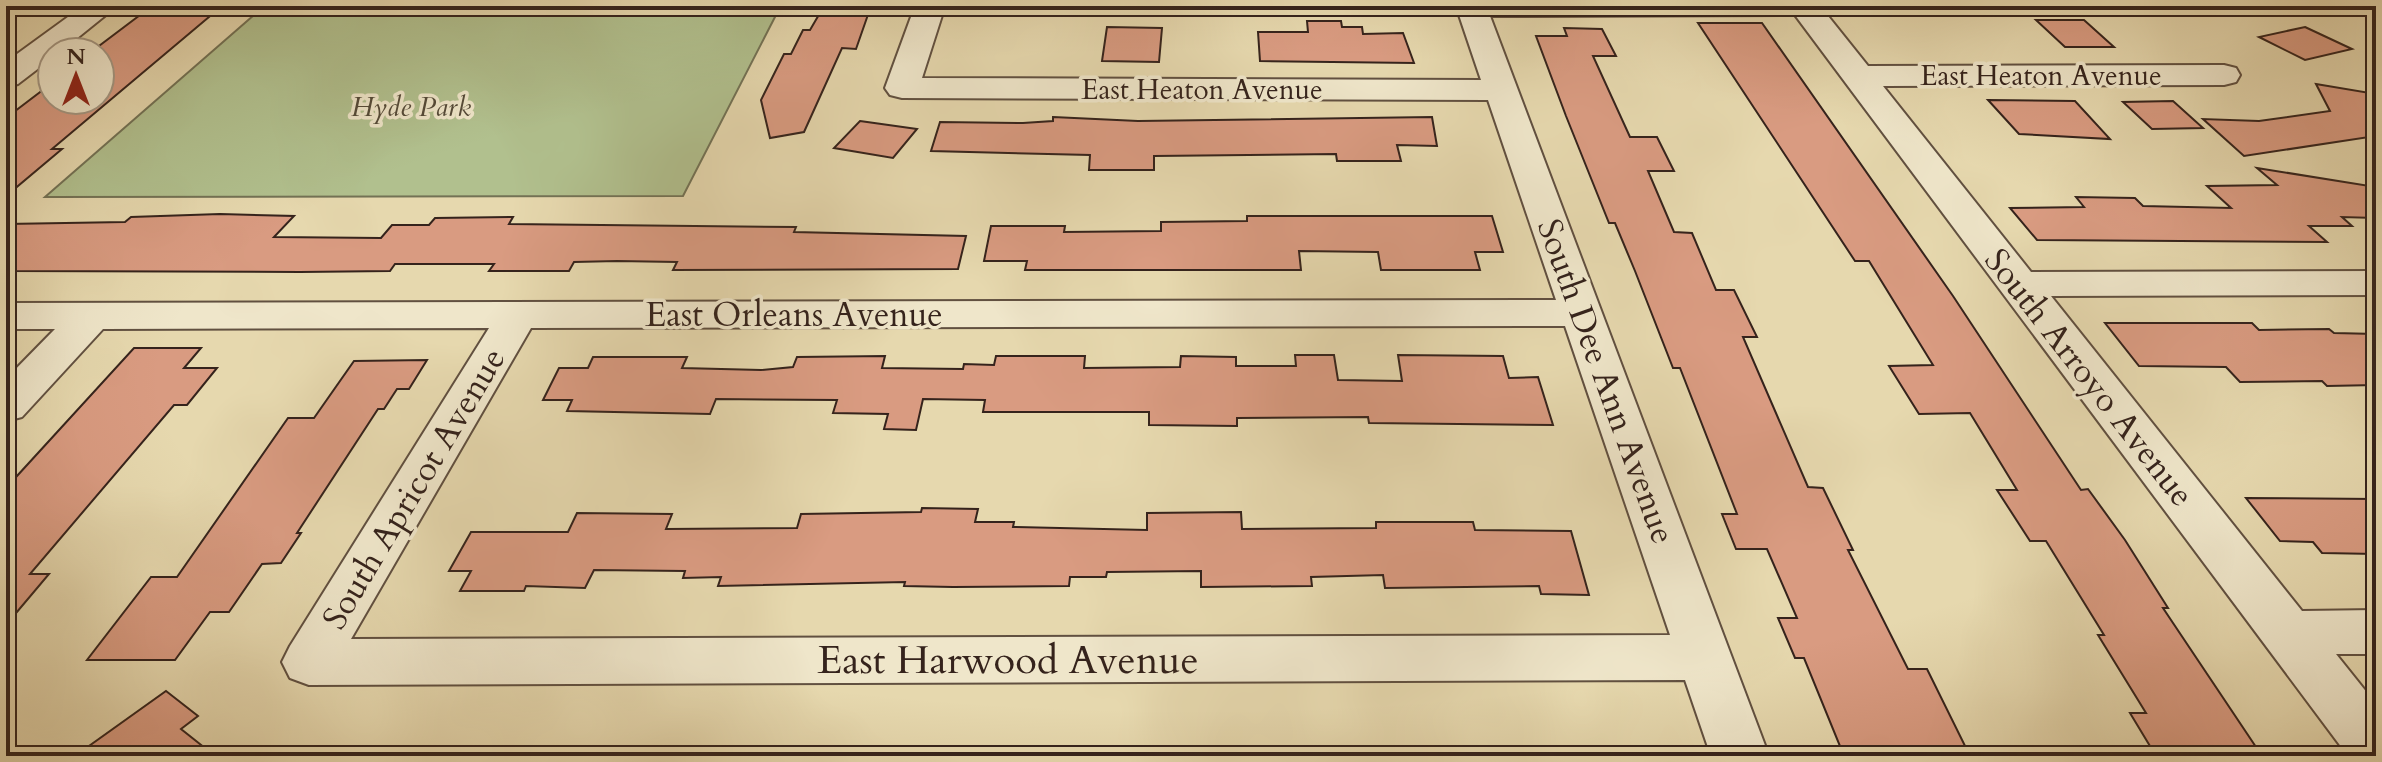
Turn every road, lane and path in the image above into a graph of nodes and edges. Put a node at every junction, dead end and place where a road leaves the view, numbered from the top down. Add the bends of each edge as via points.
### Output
1 (102, 6) edge
2 (930, 6) edge
3 (1804, 6) edge
4 (1471, 7) edge
5 (2224, 75) dead end
6 (1858, 76) junction
7 (6, 77) edge
8 (1501, 90) junction
9 (2376, 283) edge
10 (2019, 284) junction
11 (1582, 313) junction
12 (518, 315) junction
13 (6, 316) edge
14 (92, 316) junction
15 (6, 406) edge
16 (2376, 632) edge
17 (2289, 633) junction
18 (1707, 657) junction
19 (309, 662) joint
20 (2376, 748) edge
21 (1740, 756) edge

1 - 7 street
2 - 8 street, East Heaton Avenue via 902,88
3 - 4 street
3 - 6 street, South Arroyo Avenue
4 - 8 street, South Dee Ann Avenue
5 - 6 street, East Heaton Avenue
6 - 10 street, South Arroyo Avenue
8 - 11 street, South Dee Ann Avenue
9 - 10 street
10 - 17 street, South Arroyo Avenue
11 - 12 street, East Orleans Avenue
11 - 18 street, South Dee Ann Avenue
12 - 14 street, East Orleans Avenue
12 - 19 street, South Apricot Avenue
13 - 14 street, East Orleans Avenue
14 - 15 street
16 - 17 street
17 - 20 street, South Arroyo Avenue
18 - 19 street, East Harwood Avenue
18 - 21 street, South Dee Ann Avenue

